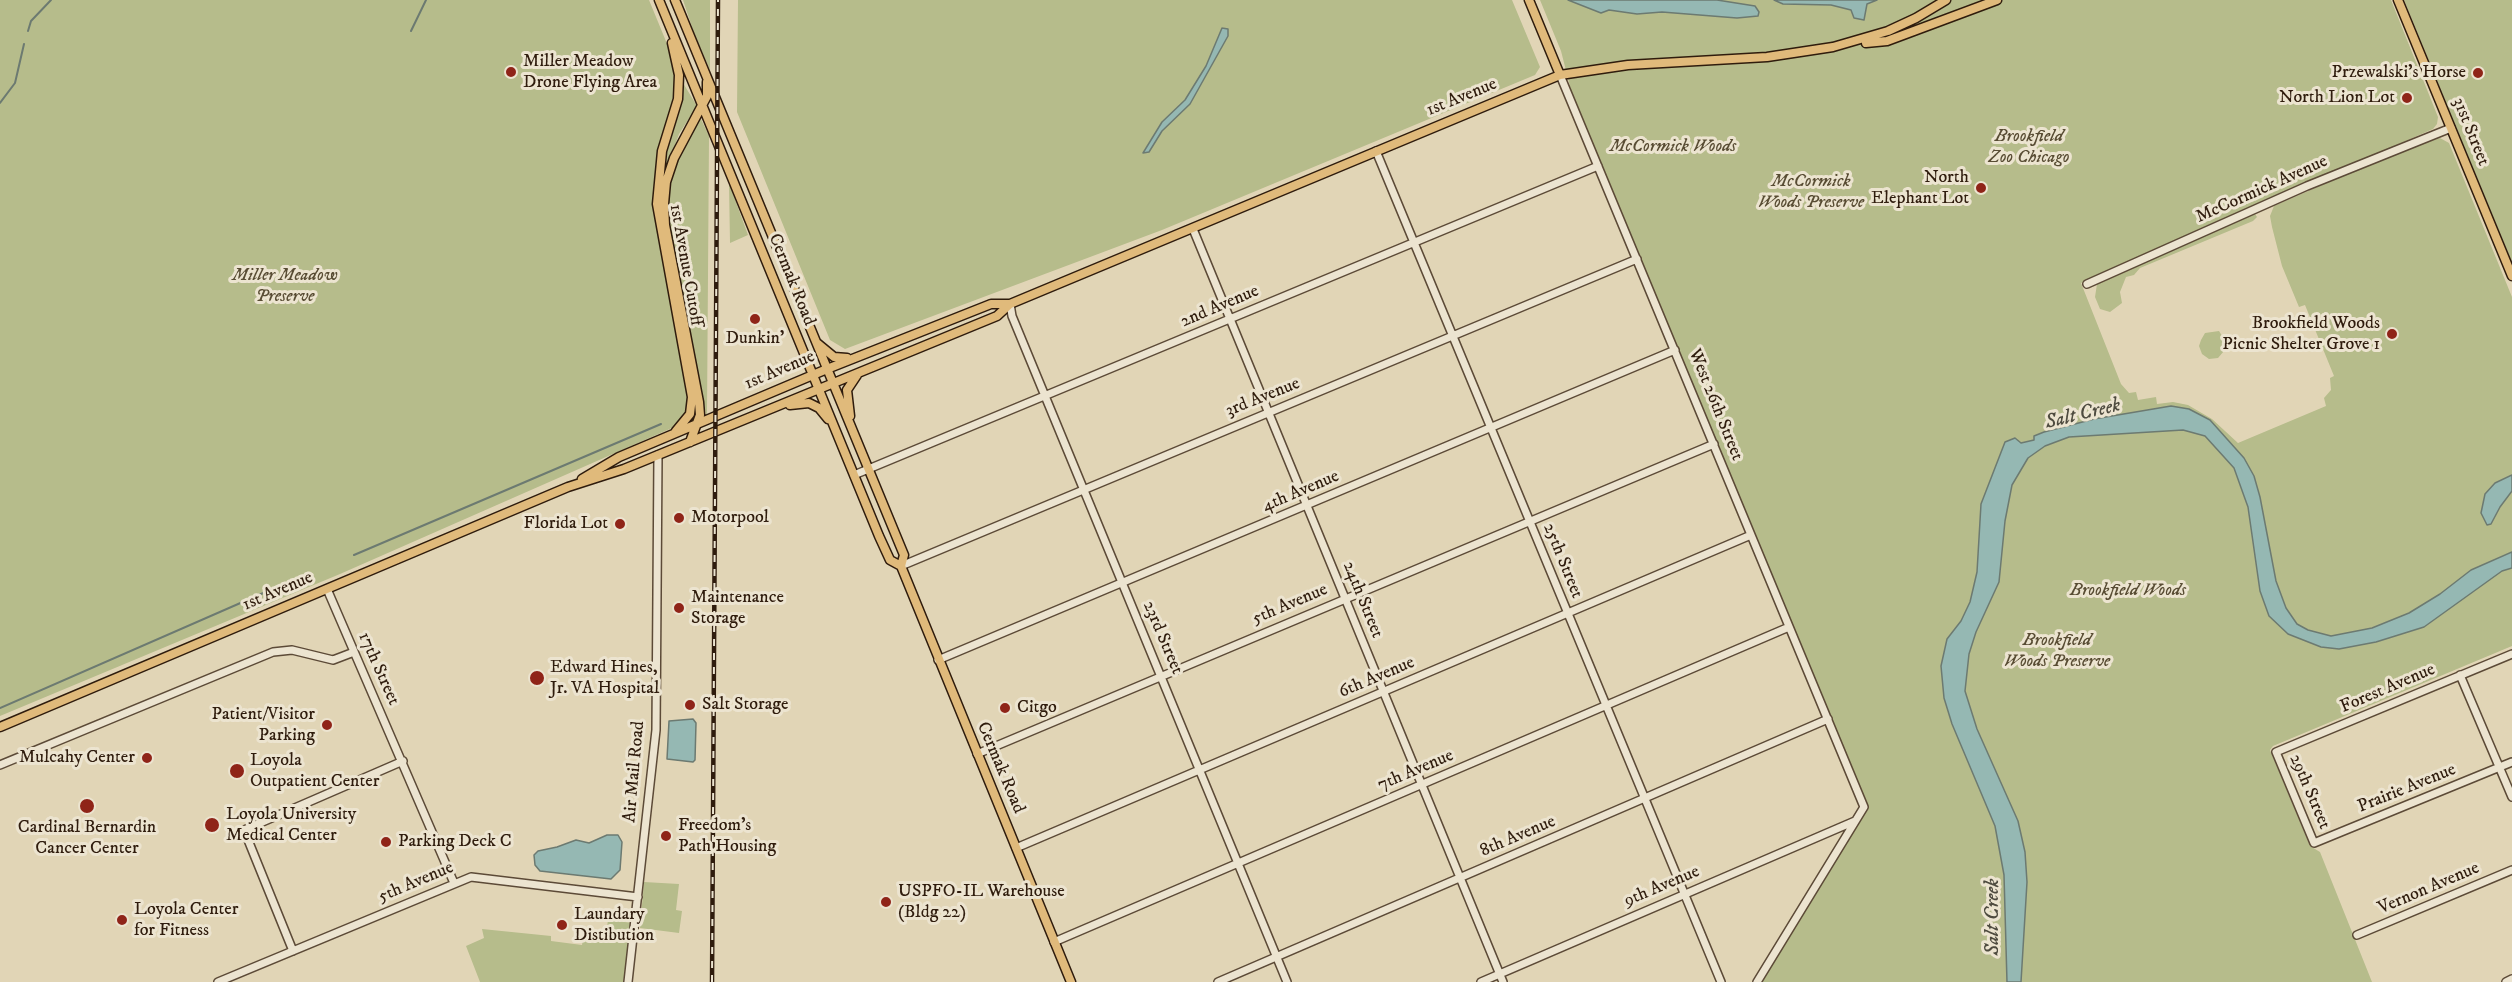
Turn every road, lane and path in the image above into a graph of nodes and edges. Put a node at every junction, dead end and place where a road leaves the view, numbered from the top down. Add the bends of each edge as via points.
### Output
1 (659, 0) edge
2 (1529, 0) edge
3 (1946, 0) edge
4 (1997, 0) edge
5 (2398, 0) edge
6 (675, 1) edge
7 (669, 24) junction
8 (1850, 44) junction
9 (706, 73) junction
10 (1560, 75) junction
11 (702, 105) junction
12 (2451, 128) junction
13 (1376, 151) junction
14 (1598, 166) junction
15 (1193, 229) junction
16 (1414, 242) junction
17 (1637, 259) junction
18 (2512, 276) edge
19 (2087, 284) dead end
20 (1010, 304) junction
21 (1230, 320) junction
22 (1452, 336) junction
23 (816, 342) junction
24 (1675, 350) junction
25 (854, 358) junction
26 (827, 369) junction
27 (859, 373) junction
28 (812, 375) junction
29 (833, 384) junction
30 (819, 389) junction
31 (1045, 396) junction
32 (772, 408) junction
33 (1268, 412) junction
34 (698, 424) junction
35 (835, 428) junction
36 (852, 428) junction
37 (1491, 428) junction
38 (671, 435) junction
39 (690, 442) junction
40 (1714, 444) junction
41 (658, 460) junction
42 (869, 469) junction
43 (854, 475) junction
44 (568, 487) junction
45 (1084, 489) junction
46 (1307, 505) junction
47 (1529, 521) junction
48 (1751, 535) junction
49 (901, 566) junction
50 (1122, 583) junction
51 (327, 589) junction
52 (1345, 598) junction
53 (1568, 613) junction
54 (1789, 627) junction
55 (354, 652) junction
56 (2512, 654) edge
57 (938, 660) junction
58 (2460, 675) junction
59 (1161, 676) junction
60 (1383, 692) junction
61 (1605, 705) junction
62 (1828, 719) junction
63 (0, 727) edge
64 (2276, 752) joint
65 (977, 754) junction
66 (403, 761) junction
67 (2512, 762) edge
68 (0, 765) edge
69 (2499, 767) junction
70 (1200, 770) junction
71 (1422, 785) junction
72 (2512, 797) edge
73 (1644, 799) junction
74 (1855, 821) junction
75 (2314, 843) joint
76 (1016, 848) junction
77 (1239, 863) junction
78 (2512, 870) edge
79 (1460, 878) junction
80 (454, 883) junction
81 (1684, 893) junction
82 (638, 897) junction
83 (2357, 935) dead end
84 (1054, 942) junction
85 (293, 951) junction
86 (1277, 957) junction
87 (1500, 974) junction
88 (2512, 979) edge
89 (218, 982) edge
90 (628, 982) edge
91 (1071, 982) edge
92 (1218, 982) edge
93 (1287, 982) edge
94 (1481, 982) edge
95 (1503, 982) edge
96 (1721, 982) edge
97 (1757, 982) edge
98 (2505, 982) edge

1 - 7 main road, Cermak Road
2 - 10 main road, West 26th Street
3 - 8 main road, 1st Avenue via 1902,25
4 - 8 main road via 1887,41
5 - 12 main road, 31st Street
6 - 9 main road, Cermak Road
7 - 11 main road, Cermak Road
7 - 38 main road, 1st Avenue Cutoff via 679,87 660,159 657,204 692,404 688,419
8 - 10 main road, 1st Avenue via 1792,54 1628,65
9 - 11 main road, 1st Avenue Cutoff
9 - 23 main road, Cermak Road
10 - 13 main road, 1st Avenue
10 - 14 street, West 26th Street
11 - 28 main road, Cermak Road
11 - 34 main road, 1st Avenue Cutoff via 674,158 664,204 699,402
12 - 18 main road, 31st Street
12 - 19 street, McCormick Avenue via 2307,186
13 - 15 main road, 1st Avenue
13 - 16 street, 25th Street
14 - 16 street, 2nd Avenue
14 - 17 street, West 26th Street
15 - 20 main road, 1st Avenue
15 - 21 street, 24th Street
16 - 21 street, 2nd Avenue
16 - 22 street, 25th Street
17 - 22 street, 3rd Avenue
17 - 24 street, West 26th Street
20 - 25 main road, 1st Avenue via 991,304
20 - 27 main road, 1st Avenue via 997,316
20 - 31 street, 23rd Street
21 - 31 street, 2nd Avenue
21 - 33 street, 24th Street
22 - 33 street, 3rd Avenue
22 - 37 street, 25th Street
23 - 25 main road via 834,357
23 - 26 main road, Cermak Road
24 - 37 street, 4th Avenue
24 - 40 street, West 26th Street
25 - 26 main road, 1st Avenue
26 - 28 main road, 1st Avenue
26 - 29 main road, Cermak Road
27 - 29 main road, 1st Avenue
27 - 36 main road via 847,390
28 - 30 main road, Cermak Road
28 - 34 main road, 1st Avenue
29 - 30 main road, 1st Avenue
29 - 36 main road, Cermak Road
30 - 32 main road, 1st Avenue
30 - 35 main road, Cermak Road
31 - 42 street, 2nd Avenue
31 - 45 street, 23rd Street
32 - 35 main road via 809,403 819,408
32 - 39 main road, 1st Avenue
33 - 45 street, 3rd Avenue
33 - 46 street, 24th Street
34 - 38 main road, 1st Avenue
34 - 39 main road, 1st Avenue Cutoff
35 - 43 main road, Cermak Road
36 - 42 main road, Cermak Road
37 - 46 street, 4th Avenue
37 - 47 street, 25th Street
38 - 44 main road, 1st Avenue via 619,457
39 - 41 main road, 1st Avenue
40 - 47 street, 5th Avenue
40 - 48 street, West 26th Street
41 - 44 main road, 1st Avenue
41 - 82 street, Air Mail Road via 656,730
42 - 43 street, 2nd Avenue
42 - 49 main road, Cermak Road via 904,555
43 - 49 main road, Cermak Road via 890,560
44 - 51 main road, 1st Avenue
45 - 49 street, 3rd Avenue
45 - 50 street, 23rd Street
46 - 50 street, 4th Avenue
46 - 52 street, 24th Street
47 - 52 street, 5th Avenue
47 - 53 street, 25th Street
48 - 53 street, 6th Avenue
48 - 54 street, West 26th Street
49 - 57 main road, Cermak Road
50 - 57 street, 4th Avenue
50 - 59 street, 23rd Street
51 - 55 street, 17th Street
51 - 63 main road, 1st Avenue
52 - 59 street, 5th Avenue
52 - 60 street, 24th Street
53 - 60 street, 6th Avenue
53 - 61 street, 25th Street
54 - 61 street, 7th Avenue
54 - 62 street, West 26th Street
55 - 66 street, 17th Street
55 - 68 street via 333,660 292,650 273,652
56 - 58 street, Forest Avenue
57 - 65 main road, Cermak Road
58 - 64 street, Forest Avenue
58 - 69 street
59 - 65 street, 5th Avenue
59 - 70 street, 23rd Street
60 - 70 street, 6th Avenue
60 - 71 street, 24th Street
61 - 71 street, 7th Avenue
61 - 73 street, 25th Street
62 - 73 street, 8th Avenue
62 - 74 street, West 26th Street via 1864,807
64 - 75 street, 29th Street
65 - 76 main road, Cermak Road
66 - 80 street, 17th Street
66 - 85 street via 244,830
67 - 69 street, Prairie Avenue
69 - 72 street
69 - 75 street, Prairie Avenue
70 - 76 street, 6th Avenue
70 - 77 street, 23rd Street
71 - 77 street, 7th Avenue
71 - 79 street, 24th Street
73 - 79 street, 8th Avenue
73 - 81 street, 25th Street
74 - 81 street, 9th Avenue
74 - 97 street
76 - 84 main road, Cermak Road
77 - 84 street, 7th Avenue
77 - 86 street, 23rd Street
78 - 83 street, Vernon Avenue
79 - 86 street, 8th Avenue
79 - 87 street, 24th Street
80 - 82 street, 5th Avenue via 481,877
80 - 85 street, 5th Avenue
81 - 87 street, 9th Avenue
81 - 96 street, 25th Street
82 - 90 street, Air Mail Road
84 - 91 main road, Cermak Road
85 - 89 street, 5th Avenue
86 - 92 street, 8th Avenue
86 - 93 street, 23rd Street
87 - 94 street, 9th Avenue
87 - 95 street, 24th Street
88 - 98 street

